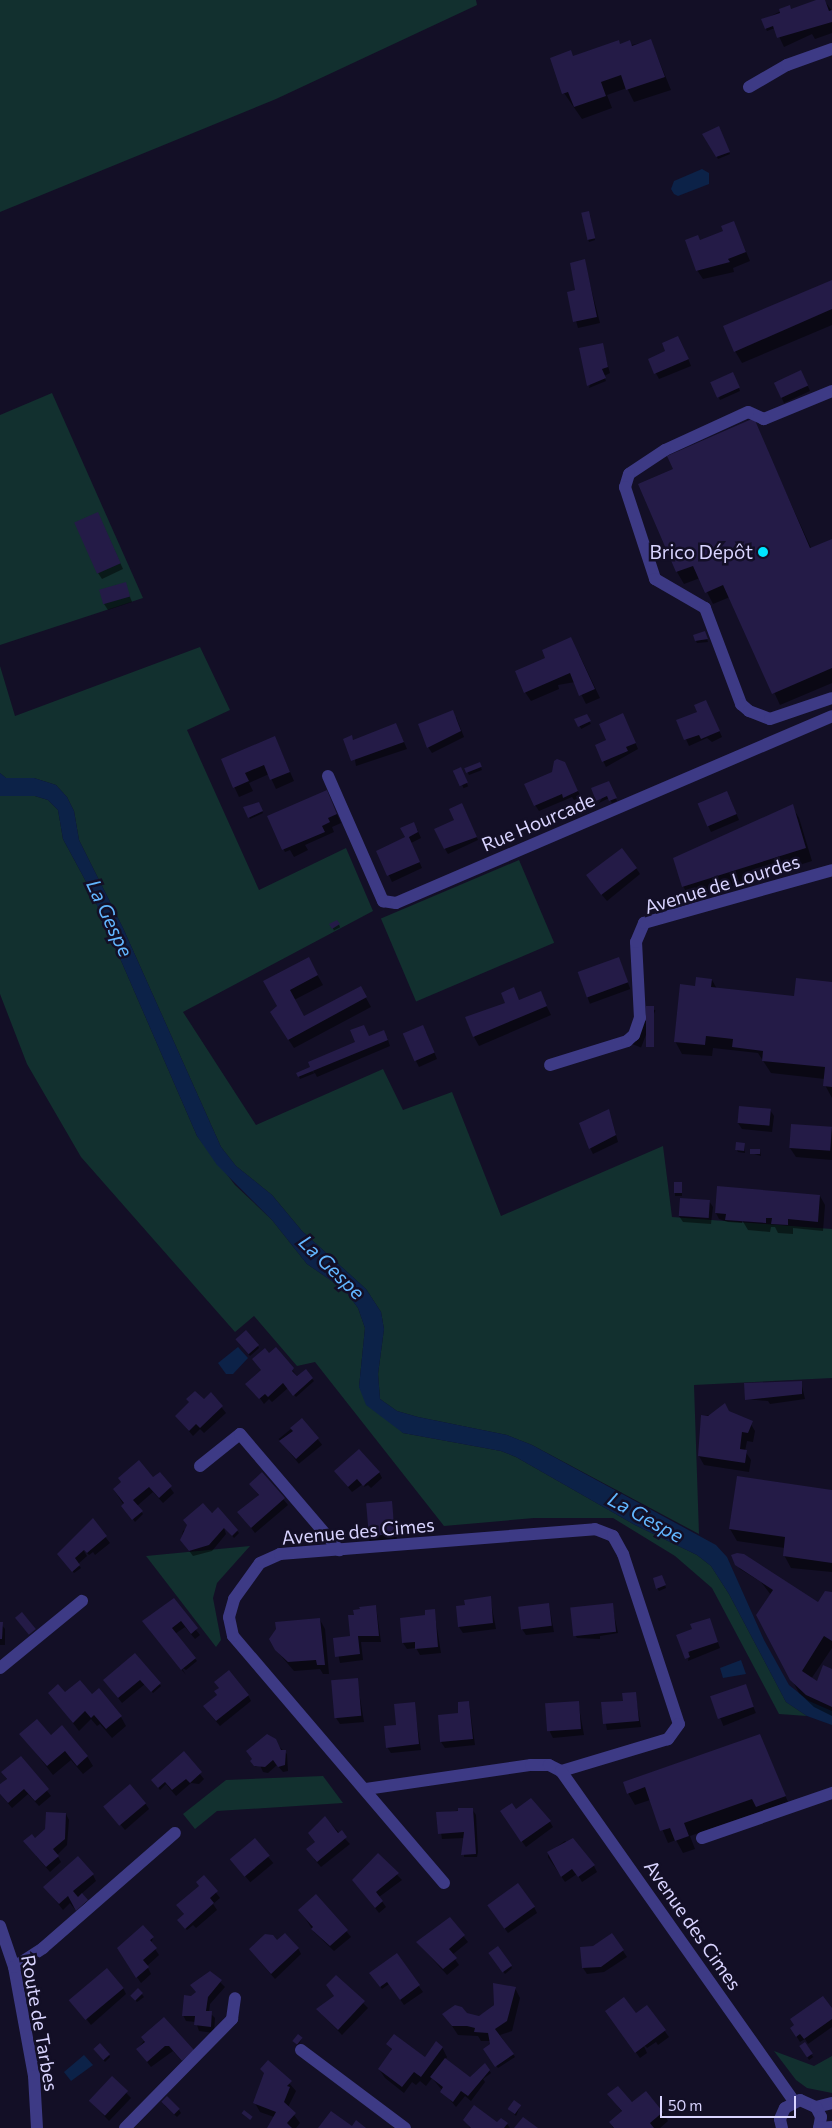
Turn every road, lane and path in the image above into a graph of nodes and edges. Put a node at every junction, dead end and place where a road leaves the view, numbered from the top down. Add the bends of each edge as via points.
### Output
1 (832, 49) edge
2 (749, 87) dead end
3 (832, 391) edge
4 (832, 698) edge
5 (832, 716) edge
6 (328, 776) dead end
7 (832, 870) edge
8 (550, 1065) dead end
9 (200, 1466) dead end
10 (339, 1550) junction
11 (82, 1601) dead end
12 (0, 1668) edge
13 (561, 1771) junction
14 (366, 1789) junction
15 (832, 1793) edge
16 (175, 1832) dead end
17 (702, 1838) dead end
18 (444, 1883) dead end
19 (0, 1926) edge
20 (14, 1967) junction
21 (235, 1998) dead end
22 (300, 2050) dead end
23 (794, 2101) junction
24 (832, 2103) edge
25 (816, 2107) junction
26 (832, 2127) edge
27 (37, 2128) edge
28 (125, 2128) edge
29 (405, 2128) edge
30 (782, 2128) edge
31 (819, 2128) edge

1 - 2 street via 787,65
3 - 4 street via 764,419 748,412 665,450 629,474 625,487 655,579 705,608 741,704 749,711 770,719
5 - 6 street, Rue Hourcade via 396,903 383,900
7 - 8 street, Avenue de Lourdes via 644,923 636,942 640,1018 634,1035 627,1041
9 - 10 street via 240,1434
10 - 13 street, Avenue des Cimes via 595,1529 613,1536 623,1554 679,1724 668,1739
10 - 14 street, Avenue des Cimes via 280,1554 260,1563 234,1598 229,1617 233,1636
11 - 12 street
13 - 14 street via 549,1765 531,1765
13 - 23 street, Avenue des Cimes
14 - 18 street, Avenue des Cimes
15 - 17 street
16 - 20 street via 43,1948
19 - 20 street, Route de Tarbes
20 - 27 street, Route de Tarbes via 34,2076
21 - 28 street via 232,2019
22 - 29 street
23 - 25 street via 806,2101
23 - 30 street via 782,2113
24 - 25 street
25 - 31 street via 821,2117
26 - 31 street

